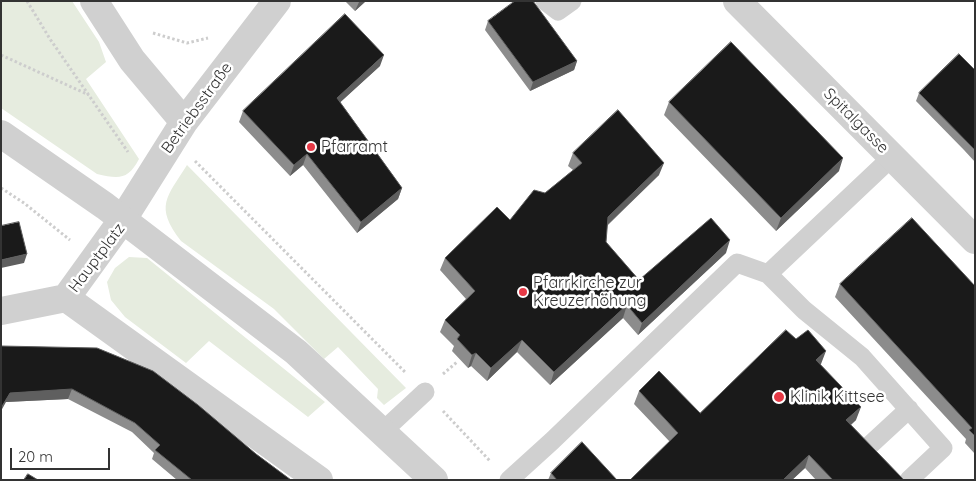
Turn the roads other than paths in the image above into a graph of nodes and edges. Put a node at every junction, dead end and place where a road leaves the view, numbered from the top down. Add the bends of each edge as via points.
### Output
1 (94, 1) edge
2 (277, 1) edge
3 (545, 1) edge
4 (572, 1) edge
5 (737, 1) edge
6 (179, 130) junction
7 (1, 134) edge
8 (892, 157) junction
9 (123, 219) junction
10 (975, 240) edge
11 (768, 274) junction
12 (66, 298) junction
13 (1, 311) edge
14 (425, 392) road end
15 (909, 409) junction
16 (382, 432) junction
17 (870, 445) edge
18 (319, 480) edge
19 (434, 480) edge
20 (509, 480) edge
21 (909, 480) edge

1 - 6 street
2 - 6 street, Betriebsstraße
3 - 4 lane via 558,11
5 - 8 street, Spitalgasse
6 - 9 street, Betriebsstraße
7 - 9 street
8 - 10 street, Spitalgasse
8 - 11 lane
9 - 12 street, Hauptplatz
9 - 16 street, Hauptplatz via 296,352
11 - 15 lane via 804,310 862,358
11 - 20 lane via 737,263
12 - 13 street
12 - 18 street, Hauptplatz
14 - 16 lane
15 - 17 lane
15 - 21 lane via 943,448
16 - 19 street, Hauptplatz

